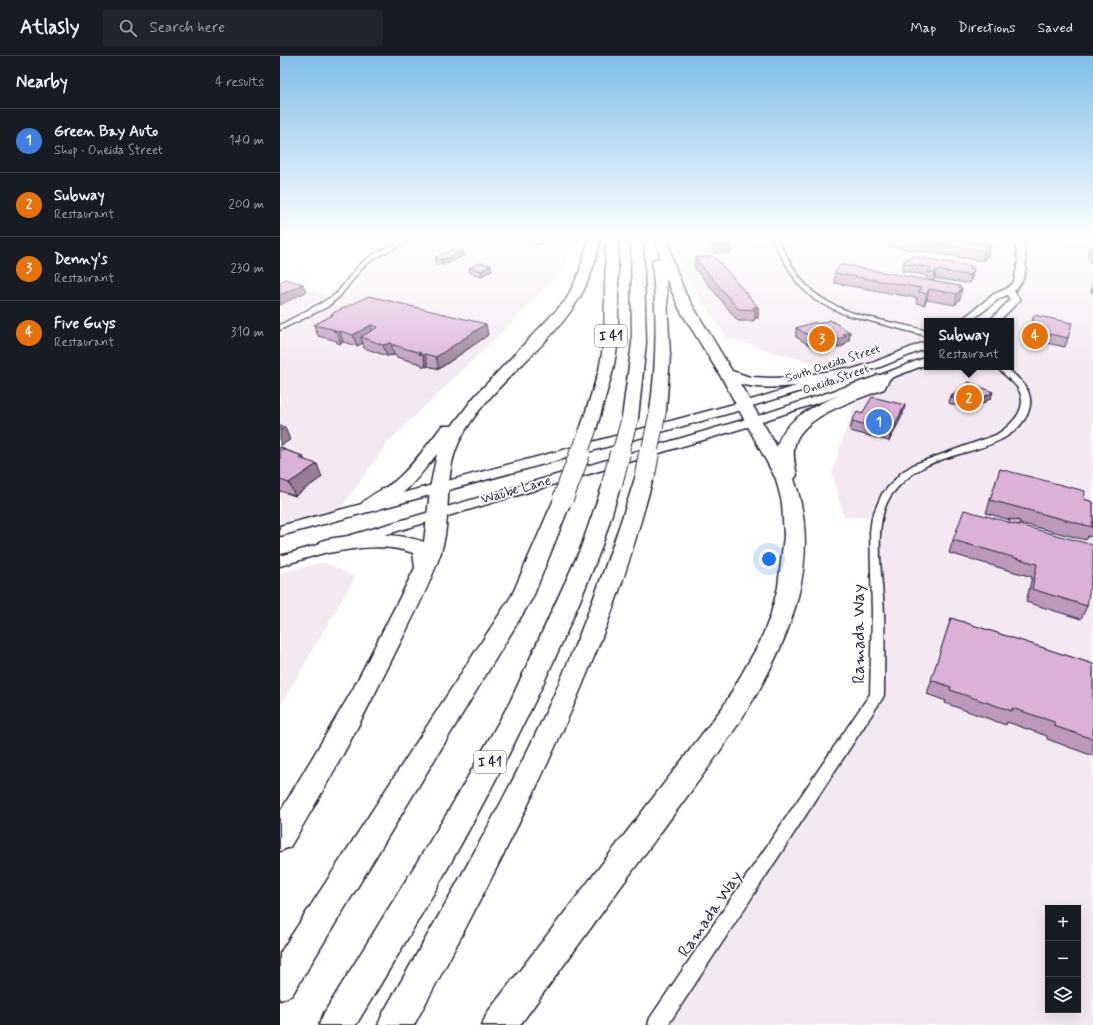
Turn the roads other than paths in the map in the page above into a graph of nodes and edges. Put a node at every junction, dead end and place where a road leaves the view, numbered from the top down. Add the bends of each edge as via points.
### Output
1 (347, 284) edge
2 (580, 284) edge
3 (611, 284) edge
4 (638, 284) edge
5 (660, 284) edge
6 (674, 284) edge
7 (803, 284) edge
8 (1017, 284) edge
9 (1009, 291) junction
10 (997, 296) junction
11 (969, 318) edge
12 (981, 318) edge
13 (997, 318) edge
14 (280, 328) edge
15 (924, 333) edge
16 (924, 345) edge
17 (924, 355) edge
18 (924, 361) edge
19 (1004, 370) edge
20 (846, 373) junction
21 (728, 374) junction
22 (882, 378) junction
23 (745, 405) junction
24 (466, 417) junction
25 (753, 421) junction
26 (439, 487) junction
27 (788, 487) junction
28 (369, 506) junction
29 (438, 513) junction
30 (280, 531) edge
31 (328, 546) junction
32 (280, 561) edge
33 (425, 568) junction
34 (280, 836) edge
35 (280, 983) edge
36 (336, 1025) edge
37 (395, 1025) edge
38 (499, 1025) edge
39 (657, 1025) edge

1 - 14 street via 338,295 324,305
2 - 24 highway via 570,303
3 - 35 highway, I 41, bridge via 610,342 606,370 563,499 522,597
4 - 36 highway, I 41, bridge via 639,343 630,418 590,550 521,706 458,821
5 - 37 highway, bridge via 664,367 658,411 635,513 614,574 566,695 476,879
6 - 21 highway via 699,333
7 - 15 street via 818,298 858,315
8 - 9 street
9 - 10 street
9 - 13 street via 1015,300
10 - 11 street
10 - 12 street via 992,310
16 - 20 street, South Oneida Street via 876,365
17 - 22 street via 895,368
18 - 22 street, Oneida Street
19 - 39 street, Ramada Way via 1022,388 1026,399 1023,416 1014,427 999,437 918,466 906,474 887,494 877,516 875,532 878,613 876,695
20 - 21 highway via 765,382 748,381
20 - 23 street, South Oneida Street
21 - 23 highway
22 - 25 street, Oneida Street
22 - 27 highway via 879,386 806,419 791,433 785,452
23 - 25 highway
23 - 26 main road, Waube Lane
24 - 26 highway via 445,455
24 - 28 highway via 445,434 403,484
25 - 27 highway via 771,448
25 - 29 main road, Waube Lane
26 - 28 main road, Waube Lane
26 - 29 highway
27 - 38 highway via 793,527 791,571 781,617 756,674 732,714
28 - 30 main road, Waube Lane
29 - 31 main road, Waube Lane
29 - 33 highway via 434,544
31 - 32 main road, Waube Lane
31 - 33 highway via 393,541 410,543 423,549
33 - 34 highway via 353,713 312,787

